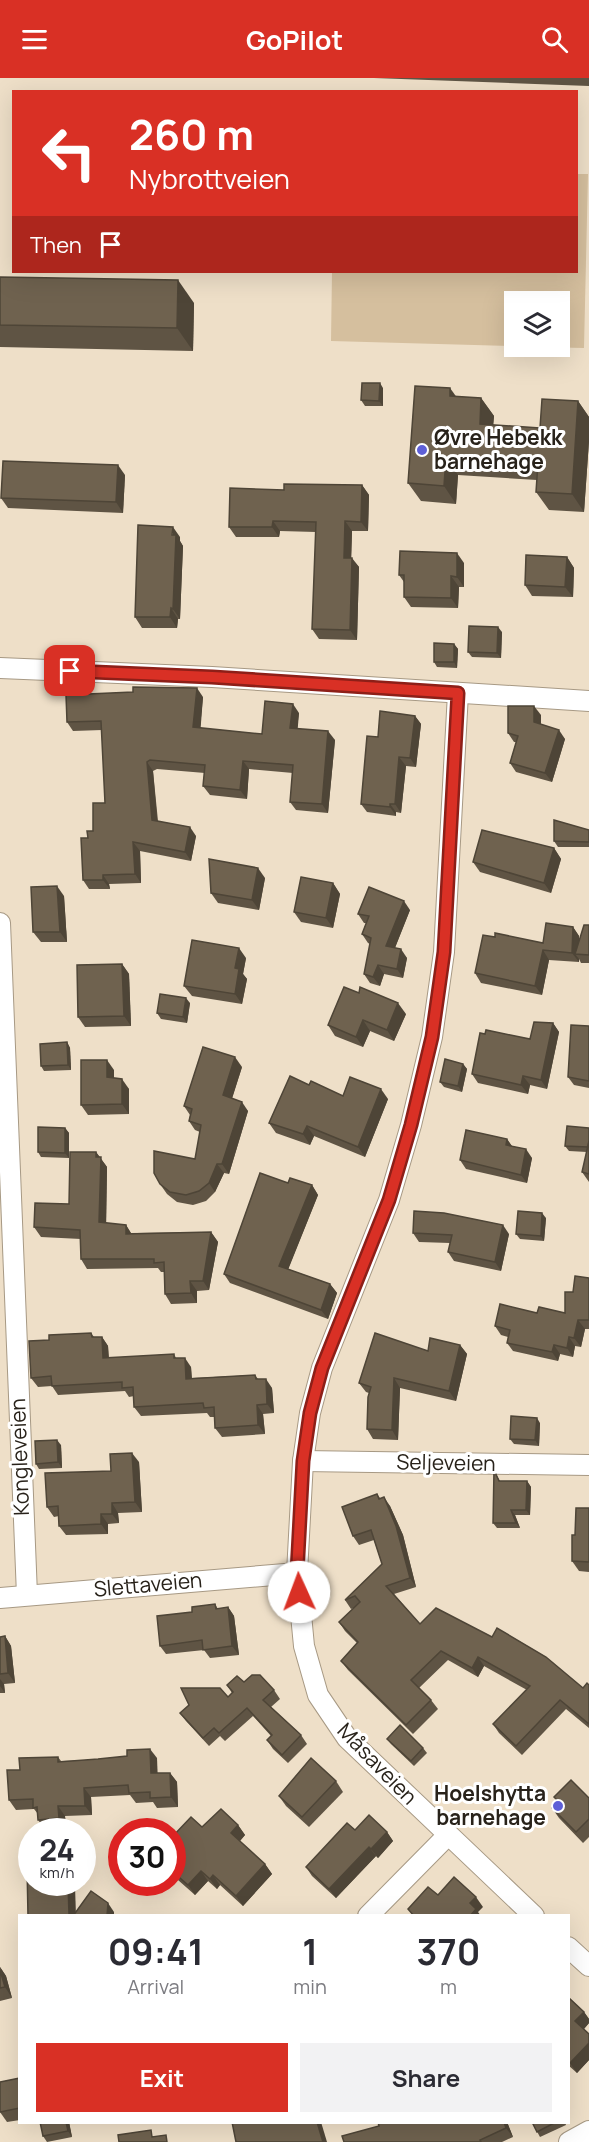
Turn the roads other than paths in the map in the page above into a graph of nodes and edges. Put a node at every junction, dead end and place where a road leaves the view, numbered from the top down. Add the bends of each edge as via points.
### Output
1 (0, 668) edge
2 (458, 693) junction
3 (589, 701) edge
4 (0, 923) edge
5 (303, 1461) junction
6 (589, 1465) edge
7 (297, 1573) junction
8 (27, 1595) junction
9 (0, 1598) edge
10 (448, 1836) junction
11 (370, 1914) edge
12 (532, 1914) edge
13 (570, 1949) edge
14 (589, 1966) edge
15 (589, 2131) edge
16 (569, 2142) edge

1 - 2 street
2 - 3 street
2 - 5 street, Måsaveien via 444,952 432,1037 389,1200 322,1368
4 - 8 street, Kongleveien
5 - 6 street, Seljeveien
5 - 7 street, Måsaveien
7 - 8 street, Slettaveien
7 - 10 street, Måsaveien via 304,1646 318,1695 347,1738
8 - 9 street, Slettaveien
10 - 11 street
10 - 12 street, Måsaveien
13 - 14 street
15 - 16 street

